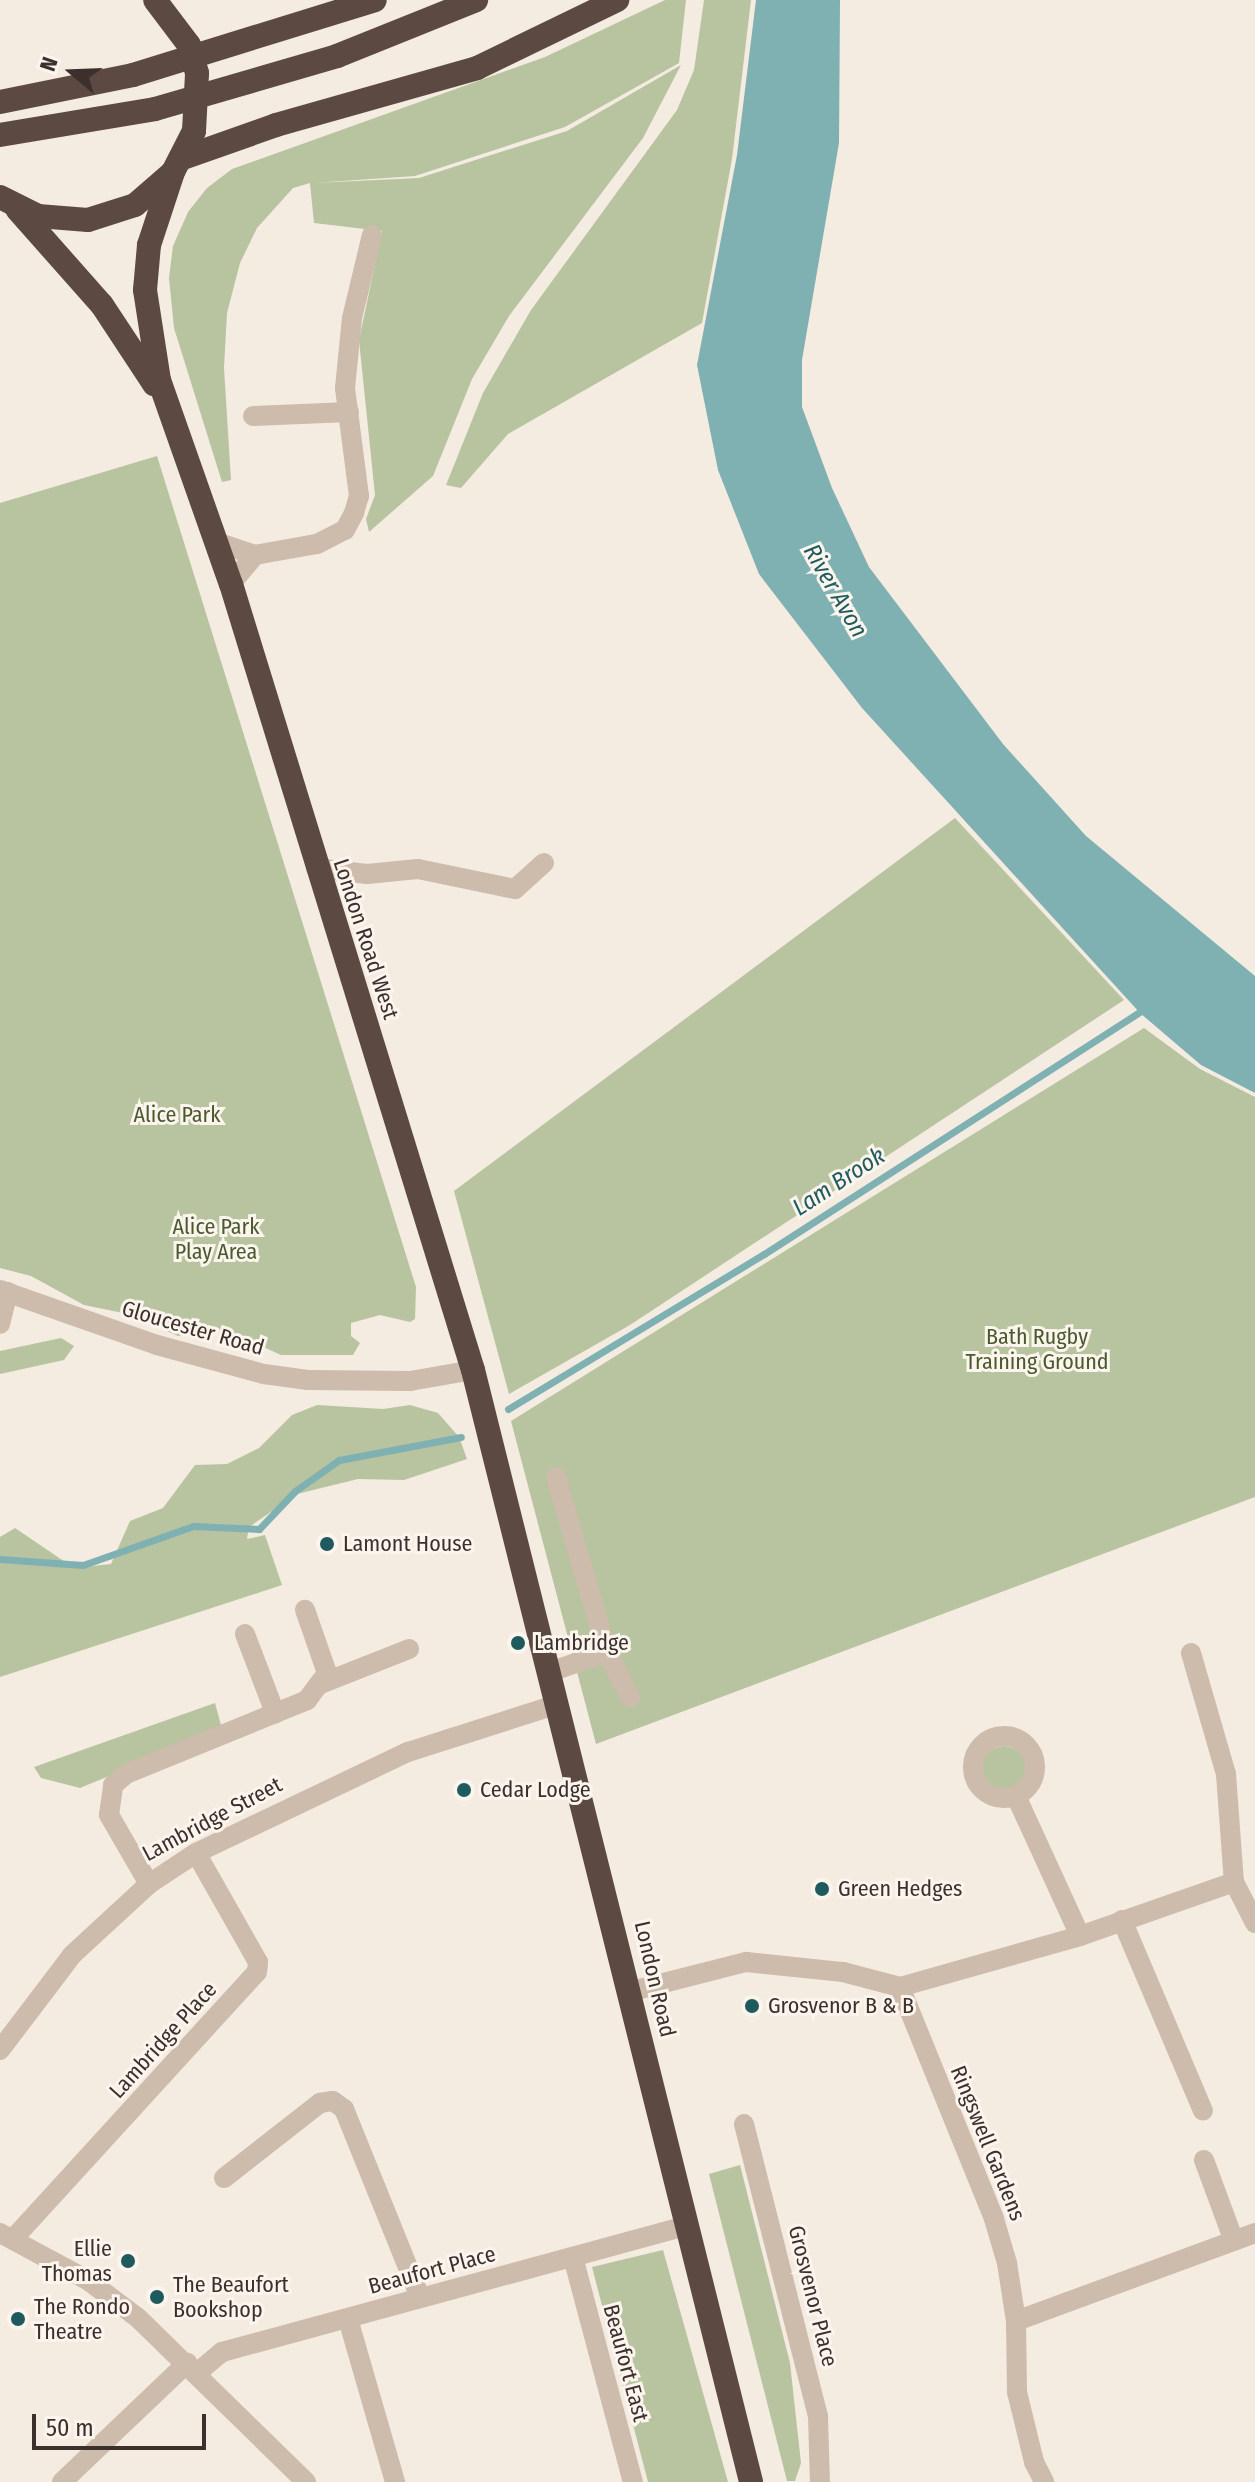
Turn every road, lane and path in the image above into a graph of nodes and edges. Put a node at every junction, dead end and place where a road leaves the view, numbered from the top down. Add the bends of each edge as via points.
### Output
1 (155, 0) edge
2 (375, 0) edge
3 (476, 0) edge
4 (617, 0) edge
5 (0, 102) edge
6 (0, 135) edge
7 (178, 165) junction
8 (5, 201) edge
9 (372, 235) dead end
10 (168, 407) junction
11 (349, 412) junction
12 (253, 416) dead end
13 (216, 542) junction
14 (255, 555) junction
15 (231, 584) junction
16 (544, 863) dead end
17 (316, 868) junction
18 (4, 1291) edge
19 (0, 1324) edge
20 (473, 1370) junction
21 (556, 1477) dead end
22 (503, 1490) joint
23 (305, 1610) dead end
24 (245, 1634) dead end
25 (409, 1649) dead end
26 (607, 1652) junction
27 (1191, 1653) dead end
28 (550, 1672) junction
29 (318, 1685) junction
30 (630, 1697) dead end
31 (558, 1704) junction
32 (275, 1713) junction
33 (1016, 1796) dead end
34 (196, 1853) junction
35 (1234, 1882) junction
36 (149, 1884) junction
37 (1122, 1920) junction
38 (1255, 1923) edge
39 (1080, 1936) junction
40 (900, 1987) junction
41 (632, 1991) junction
42 (0, 2050) edge
43 (1203, 2111) dead end
44 (744, 2124) dead end
45 (1204, 2160) dead end
46 (224, 2178) dead end
47 (685, 2226) junction
48 (1255, 2233) edge
49 (6, 2236) edge
50 (1234, 2241) junction
51 (573, 2257) junction
52 (420, 2297) junction
53 (348, 2319) junction
54 (1016, 2321) junction
55 (193, 2367) junction
56 (62, 2482) edge
57 (306, 2482) edge
58 (395, 2482) edge
59 (633, 2482) edge
60 (751, 2482) edge
61 (820, 2482) edge
62 (1044, 2482) edge

1 - 7 highway, London Road West via 174,20 197,73 194,131
2 - 5 highway via 133,75
3 - 6 highway via 337,56 155,109
4 - 7 highway via 477,68 276,125
7 - 8 highway via 135,205 112,215 62,221
7 - 10 highway, London Road West via 149,245 145,290
8 - 10 highway, London Road West via 102,305
9 - 11 street via 352,318 345,388
10 - 13 highway, London Road West
11 - 12 street
11 - 14 street via 359,496 345,530 317,544
13 - 14 street
13 - 15 highway, London Road West
14 - 15 street
15 - 17 highway, London Road West
16 - 17 street via 515,889 418,869 367,874
17 - 20 highway, London Road West
18 - 19 street
18 - 20 street, Gloucester Road via 157,1345 264,1374 410,1381
20 - 22 highway, London Road West
21 - 26 street
22 - 28 highway, London Road
23 - 29 street via 327,1673
24 - 32 street
25 - 29 street, Lambridge Street
26 - 28 street
26 - 30 street
27 - 35 street via 1226,1774
28 - 31 highway, London Road
29 - 32 street, Lambridge Street via 307,1700
31 - 34 street, Lambridge Street via 408,1752
31 - 41 highway, London Road
32 - 36 street, Lambridge Street via 126,1774 113,1785 109,1815
33 - 39 street
34 - 36 street, Lambridge Street
34 - 49 street, Lambridge Place via 258,1962 257,1972
35 - 37 street
35 - 38 street
36 - 42 street via 72,1955
37 - 39 street
37 - 43 street
39 - 40 street
40 - 41 street via 843,1972 746,1962
40 - 54 street, Ringswell Gardens via 994,2219
41 - 47 highway, London Road
44 - 61 street, Grosvenor Place via 818,2416
45 - 50 street
46 - 52 street via 320,2103 333,2101 344,2109
47 - 51 street, Beaufort Place
47 - 60 highway, London Road
48 - 50 street
49 - 55 street via 89,2281
50 - 54 street
51 - 52 street, Beaufort Place
51 - 59 street, Beaufort East
52 - 53 street, Beaufort Place
53 - 55 street, Beaufort Place via 222,2352
53 - 58 street
54 - 62 street, Ringswell Gardens via 1017,2392
55 - 56 street, Beaufort Place
55 - 57 street

